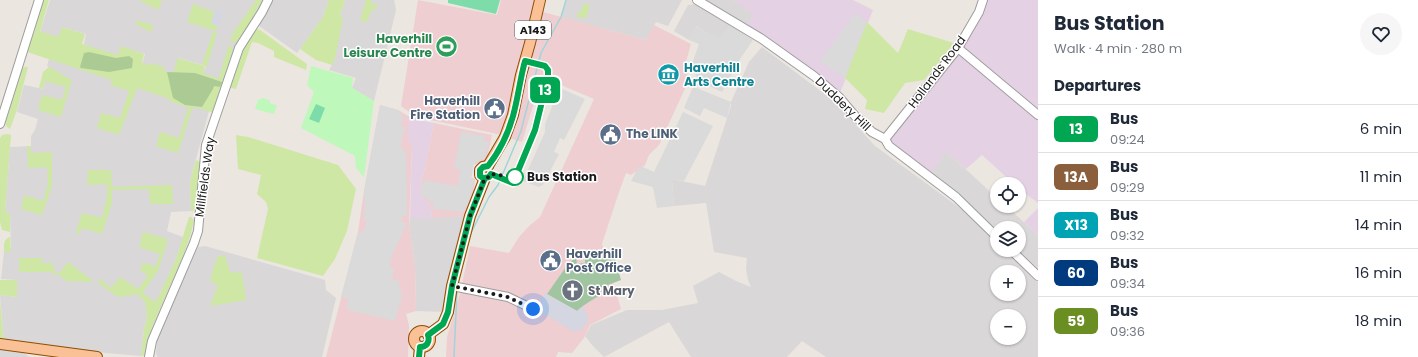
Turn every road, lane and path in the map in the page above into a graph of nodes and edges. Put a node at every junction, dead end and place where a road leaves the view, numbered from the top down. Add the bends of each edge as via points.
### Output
1 (39, 0) edge
2 (268, 0) edge
3 (540, 0) edge
4 (698, 0) edge
5 (983, 0) edge
6 (958, 48) junction
7 (1038, 115) edge
8 (0, 124) edge
9 (885, 139) junction
10 (990, 230) edge
11 (1018, 257) edge
12 (1038, 276) edge
13 (453, 286) junction
14 (533, 309) dead end
15 (0, 344) edge
16 (419, 352) edge
17 (98, 357) edge
18 (149, 357) edge

1 - 8 street
2 - 18 street, Millfields Way via 239,48 206,145 198,231 152,341
3 - 13 main road, A143 via 508,130 493,160 480,170 480,176 485,178 470,216
4 - 9 street, Duddery Hill via 762,39 814,76 839,97 872,132
5 - 6 street, Hollands Road
6 - 7 street
6 - 9 street, Hollands Road
9 - 10 street, Duddery Hill via 889,146 956,197
11 - 12 street
13 - 14 street via 508,297
13 - 16 main road, A143 via 443,324 428,335 423,332 416,334 414,340
15 - 17 main road

